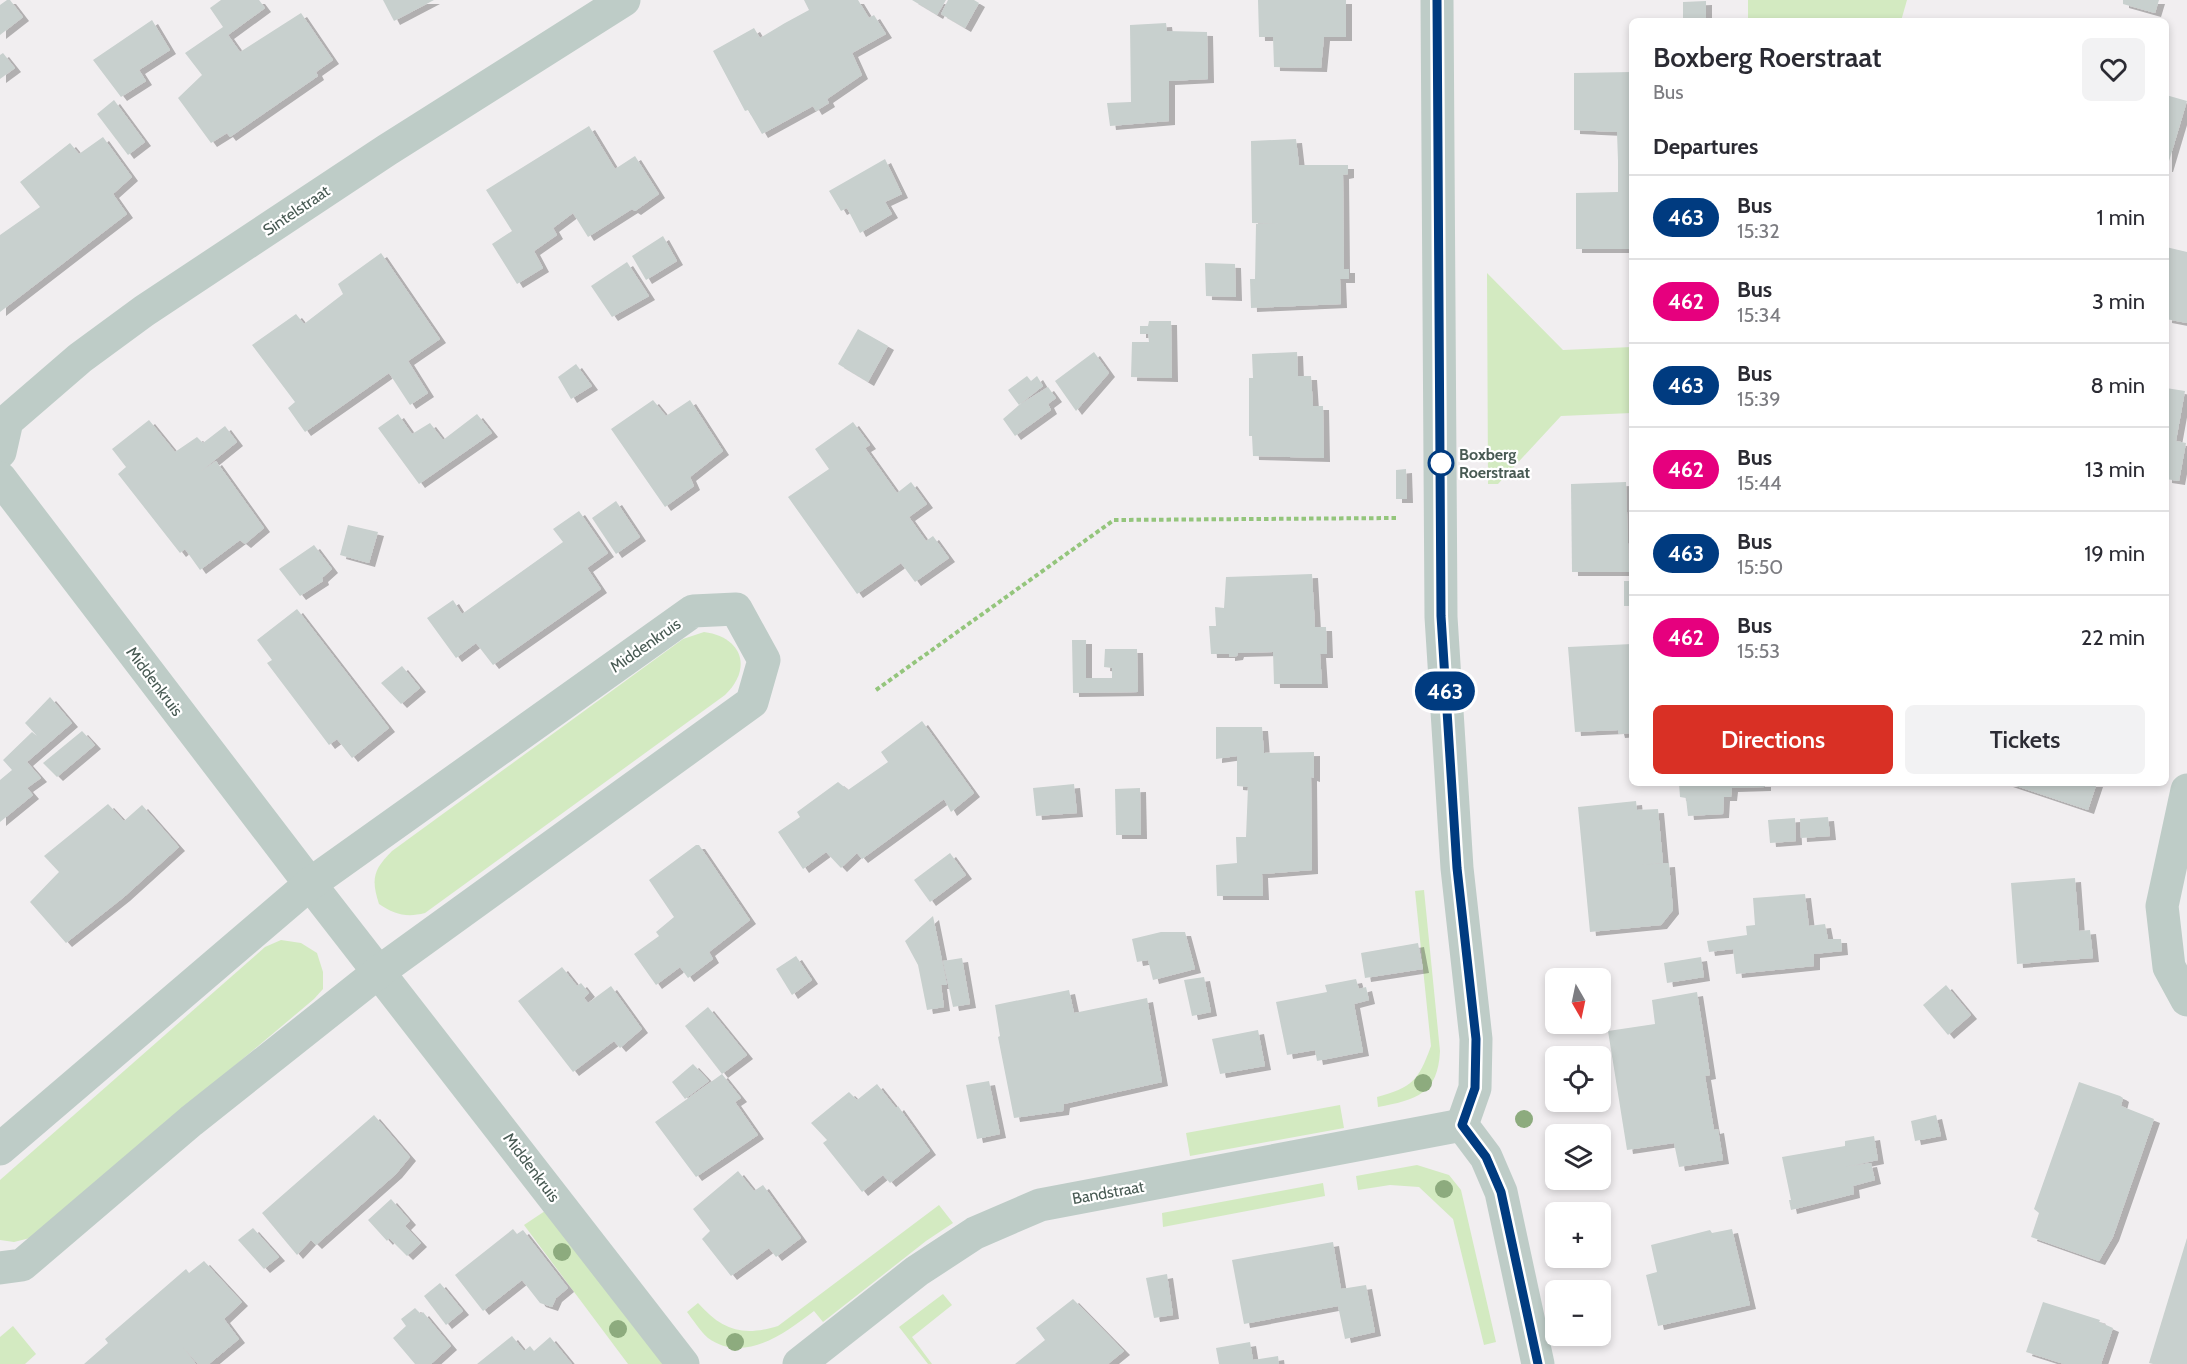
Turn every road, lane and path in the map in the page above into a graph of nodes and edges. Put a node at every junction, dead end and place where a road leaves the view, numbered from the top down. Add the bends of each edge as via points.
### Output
1 (624, 0) edge
2 (1437, 0) edge
3 (0, 452) edge
4 (0, 478) edge
5 (1402, 518) dead end
6 (876, 690) dead end
7 (2187, 790) edge
8 (310, 884) junction
9 (380, 971) junction
10 (2187, 1000) edge
11 (1462, 1125) junction
12 (0, 1149) edge
13 (0, 1268) edge
14 (683, 1364) edge
15 (799, 1364) edge
16 (1538, 1364) edge

1 - 3 street, Sintelstraat via 144,311 80,358 7,421
2 - 11 street via 1441,616 1457,868 1476,1039 1475,1088
4 - 8 street, Middenkruis
5 - 6 path via 1114,520
7 - 10 street via 2162,906 2169,967
8 - 9 street, Middenkruis
8 - 9 street, Middenkruis via 693,611 736,609 764,660 753,702
8 - 12 street, Middenkruis
9 - 13 street, Middenkruis via 190,1121 22,1265
9 - 14 street, Middenkruis
11 - 15 street, Bandstraat via 1040,1205 975,1233
11 - 16 street via 1486,1157 1501,1192

